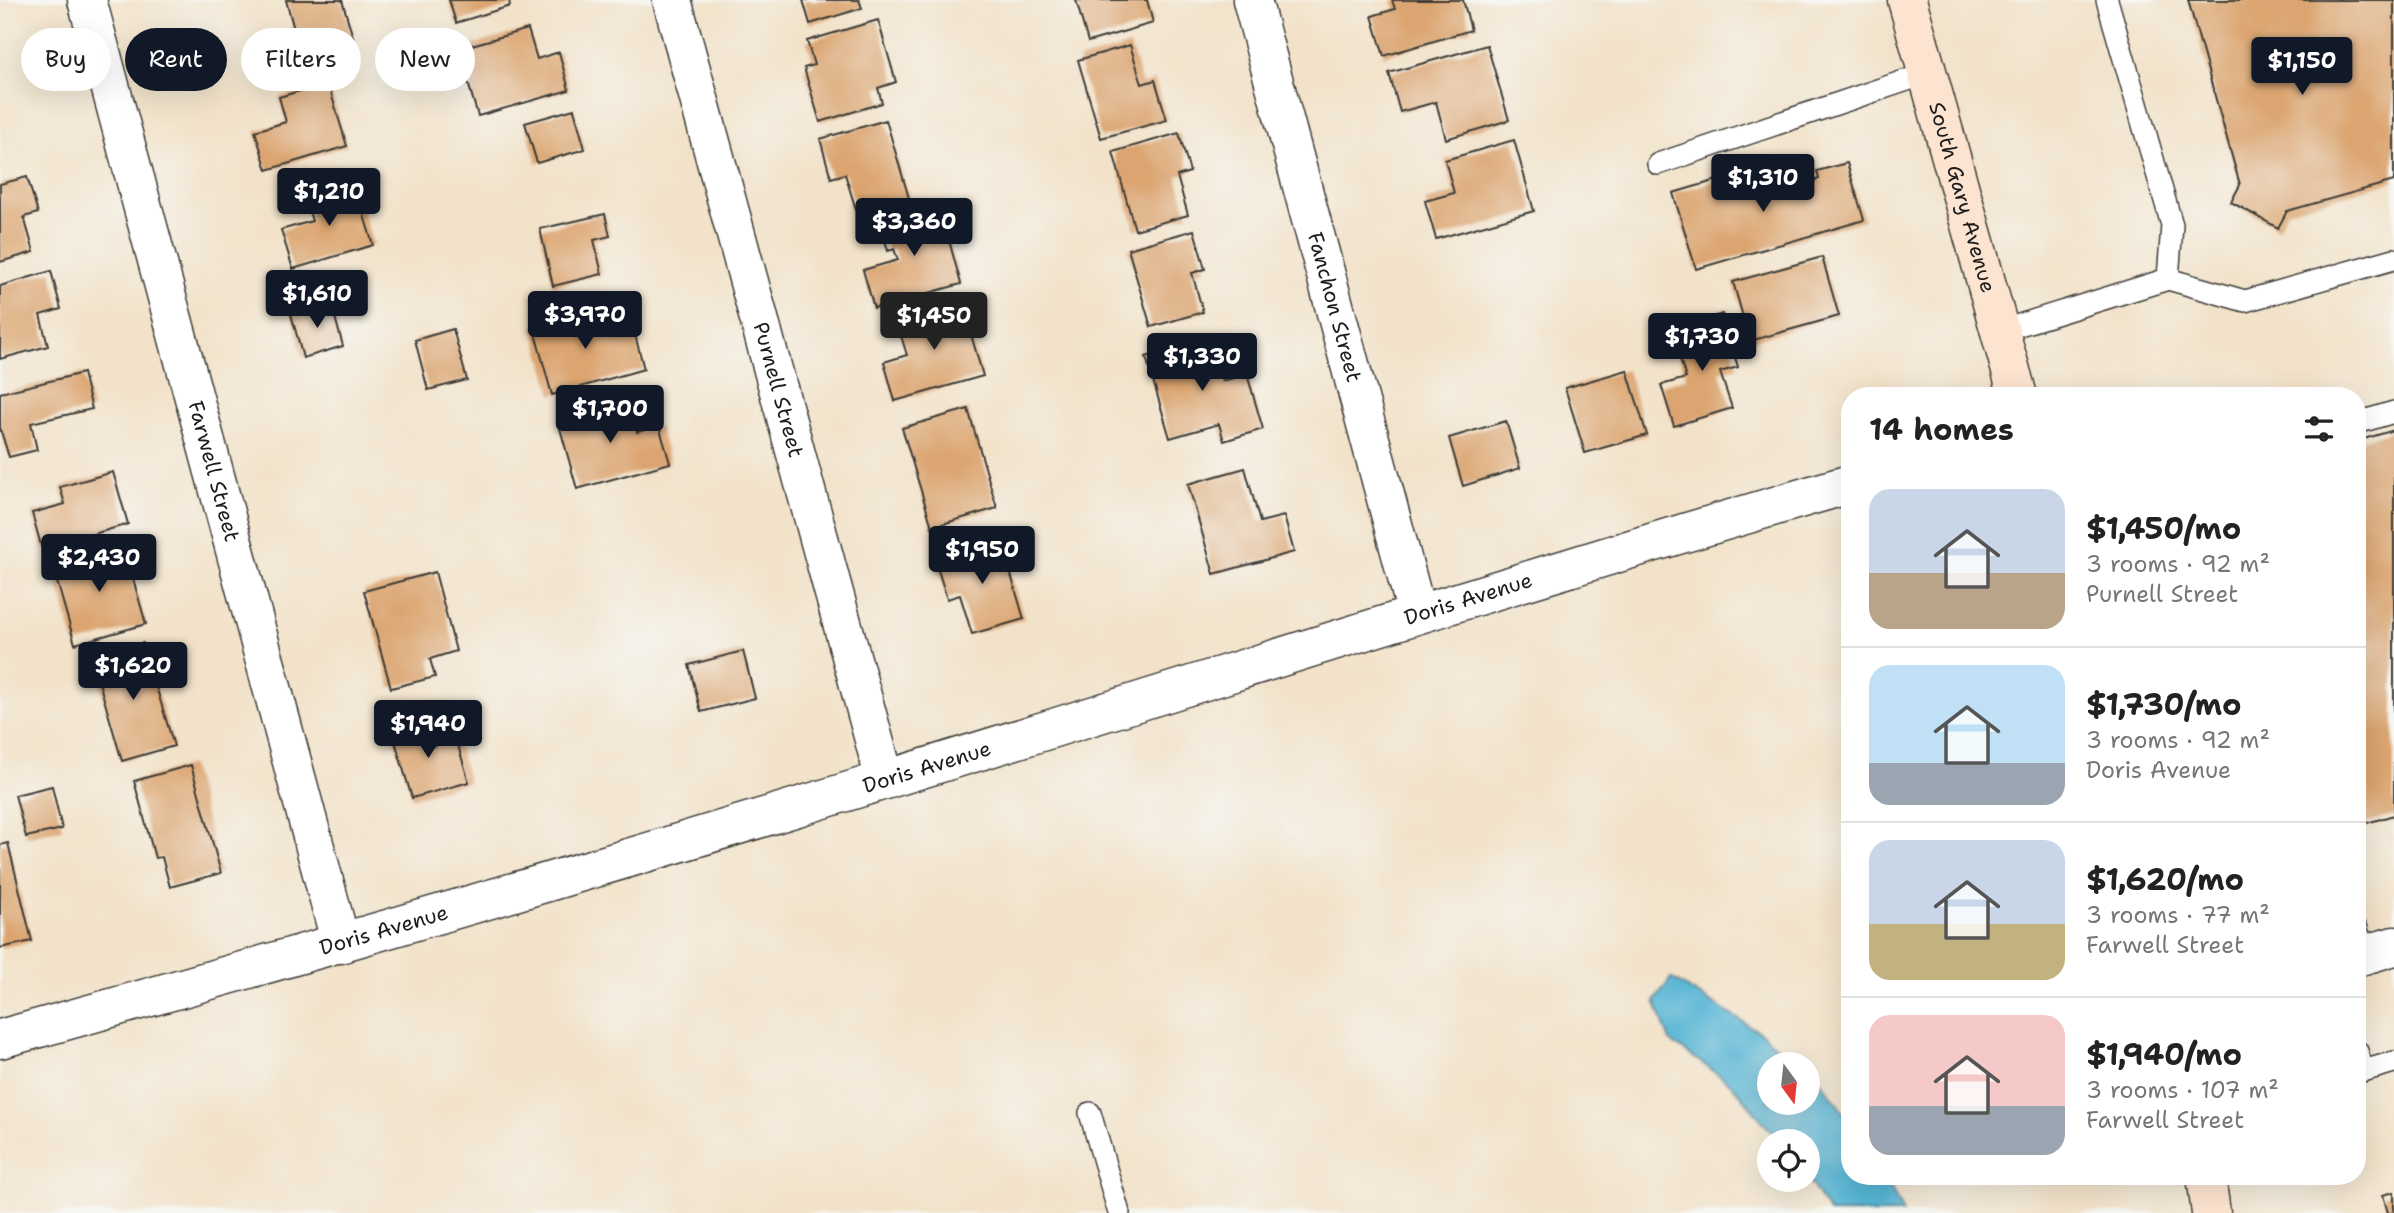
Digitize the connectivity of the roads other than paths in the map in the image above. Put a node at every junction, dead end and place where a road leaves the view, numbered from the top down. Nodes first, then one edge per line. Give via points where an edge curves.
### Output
1 (87, 0) edge
2 (672, 0) edge
3 (1252, 0) edge
4 (1907, 0) edge
5 (2107, 0) edge
6 (1928, 73) junction
7 (1658, 164) dead end
8 (2394, 259) edge
9 (2168, 279) junction
10 (2000, 331) junction
11 (2016, 387) edge
12 (2394, 412) edge
13 (2366, 420) edge
14 (1841, 487) edge
15 (1416, 614) junction
16 (885, 780) junction
17 (341, 944) junction
18 (0, 1040) edge
19 (2394, 1062) edge
20 (2366, 1070) edge
21 (1090, 1113) dead end
22 (2207, 1185) edge
23 (1119, 1213) edge
24 (2211, 1213) edge

1 - 17 street, Farwell Street
2 - 16 street, Purnell Street
3 - 15 street, Fanchon Street
4 - 6 main road, South Gary Avenue
5 - 9 lane via 2172,225
6 - 7 lane
6 - 10 main road, South Gary Avenue
8 - 9 lane via 2245,301
9 - 10 lane
10 - 11 main road, South Gary Avenue
12 - 13 lane
14 - 15 street, Doris Avenue
15 - 16 street, Doris Avenue
16 - 17 street, Doris Avenue
17 - 18 street, Doris Avenue
19 - 20 lane
21 - 23 lane
22 - 24 main road

